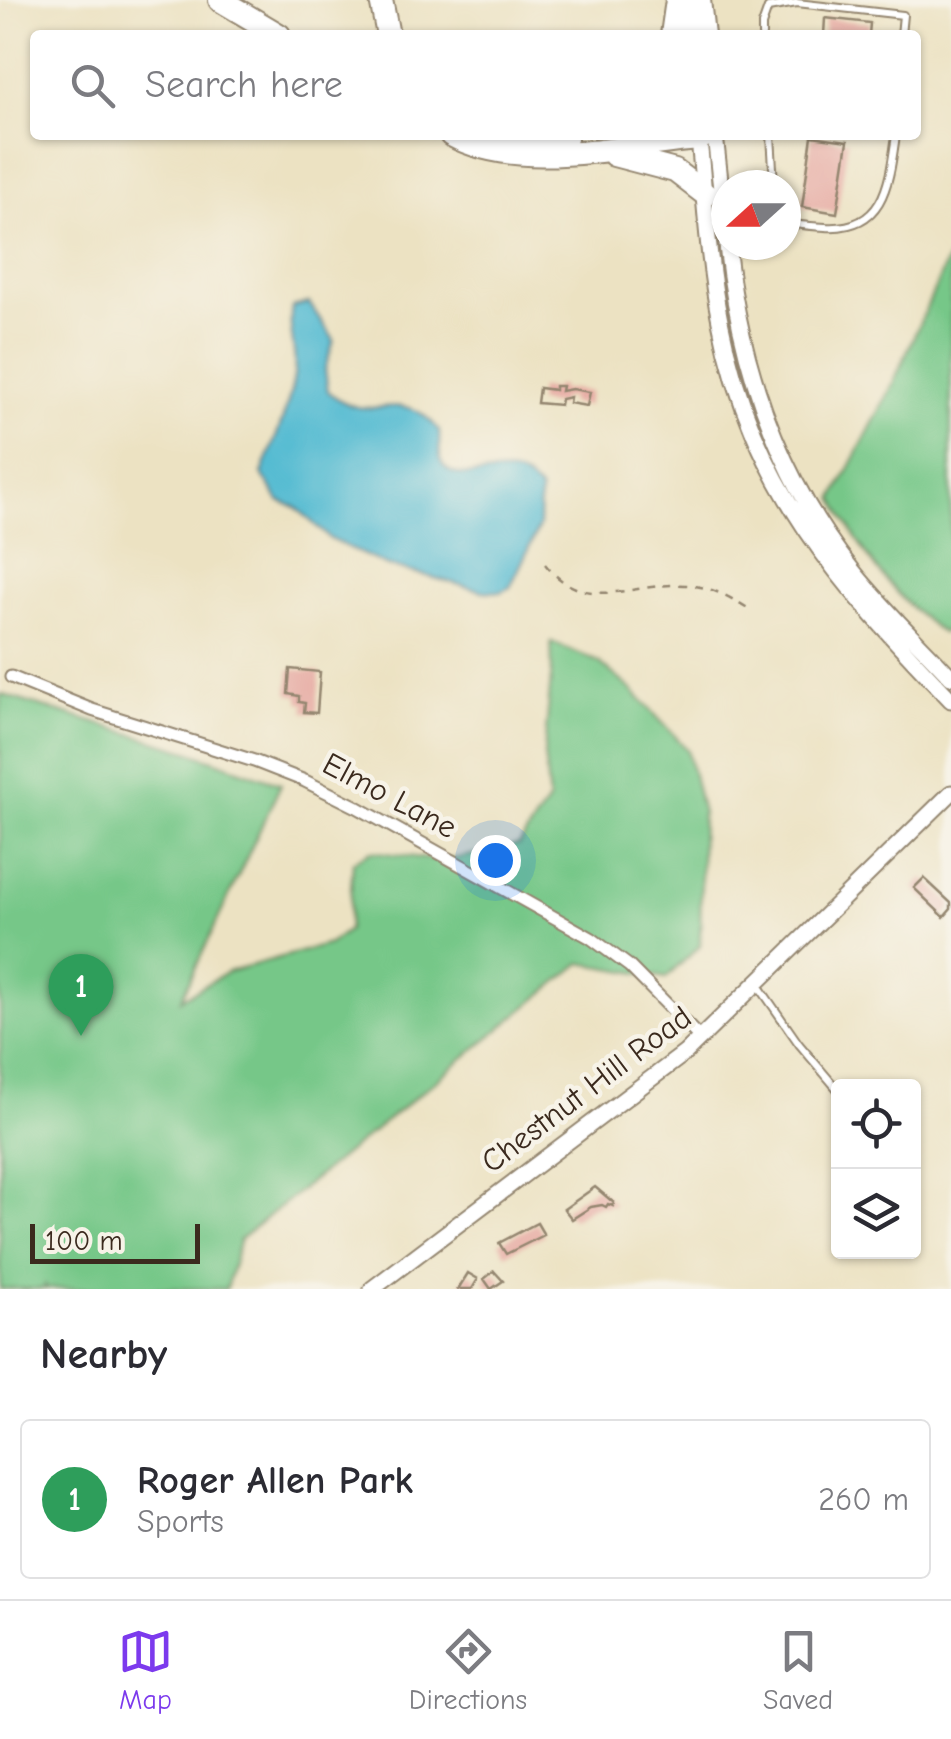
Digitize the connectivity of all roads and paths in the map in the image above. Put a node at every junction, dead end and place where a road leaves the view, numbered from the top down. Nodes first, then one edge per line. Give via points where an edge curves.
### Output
1 (220, 0) edge
2 (380, 0) edge
3 (680, 0) edge
4 (700, 0) edge
5 (271, 30) edge
6 (387, 30) edge
7 (673, 30) edge
8 (686, 30) edge
9 (703, 30) edge
10 (762, 30) edge
11 (902, 30) edge
12 (464, 140) edge
13 (670, 140) edge
14 (705, 140) edge
15 (706, 140) edge
16 (771, 140) edge
17 (895, 140) edge
18 (566, 152) junction
19 (712, 170) edge
20 (773, 170) edge
21 (705, 194) junction
22 (801, 224) edge
23 (730, 260) edge
24 (544, 564) dead end
25 (751, 610) dead end
26 (11, 677) dead end
27 (951, 677) edge
28 (951, 700) edge
29 (951, 793) edge
30 (758, 984) junction
31 (701, 1038) junction
32 (831, 1082) edge
33 (372, 1289) edge

1 - 5 highway
2 - 6 highway
3 - 7 highway
3 - 8 highway
4 - 9 highway
10 - 11 lane via 768,8 797,3 903,15
12 - 18 highway via 515,155
13 - 18 highway
14 - 21 street
15 - 19 street
16 - 20 lane
17 - 22 lane via 877,207 862,223
18 - 21 highway via 660,165
21 - 28 street via 724,341 764,455 836,574
23 - 27 street via 746,359 786,465 851,569
24 - 25 path via 568,587 588,592 681,584 716,590
26 - 31 street, Elmo Lane via 254,761 357,807 591,938
29 - 30 street, Chestnut Hill Road
30 - 31 street, Chestnut Hill Road
30 - 32 lane
31 - 33 street, Chestnut Hill Road

